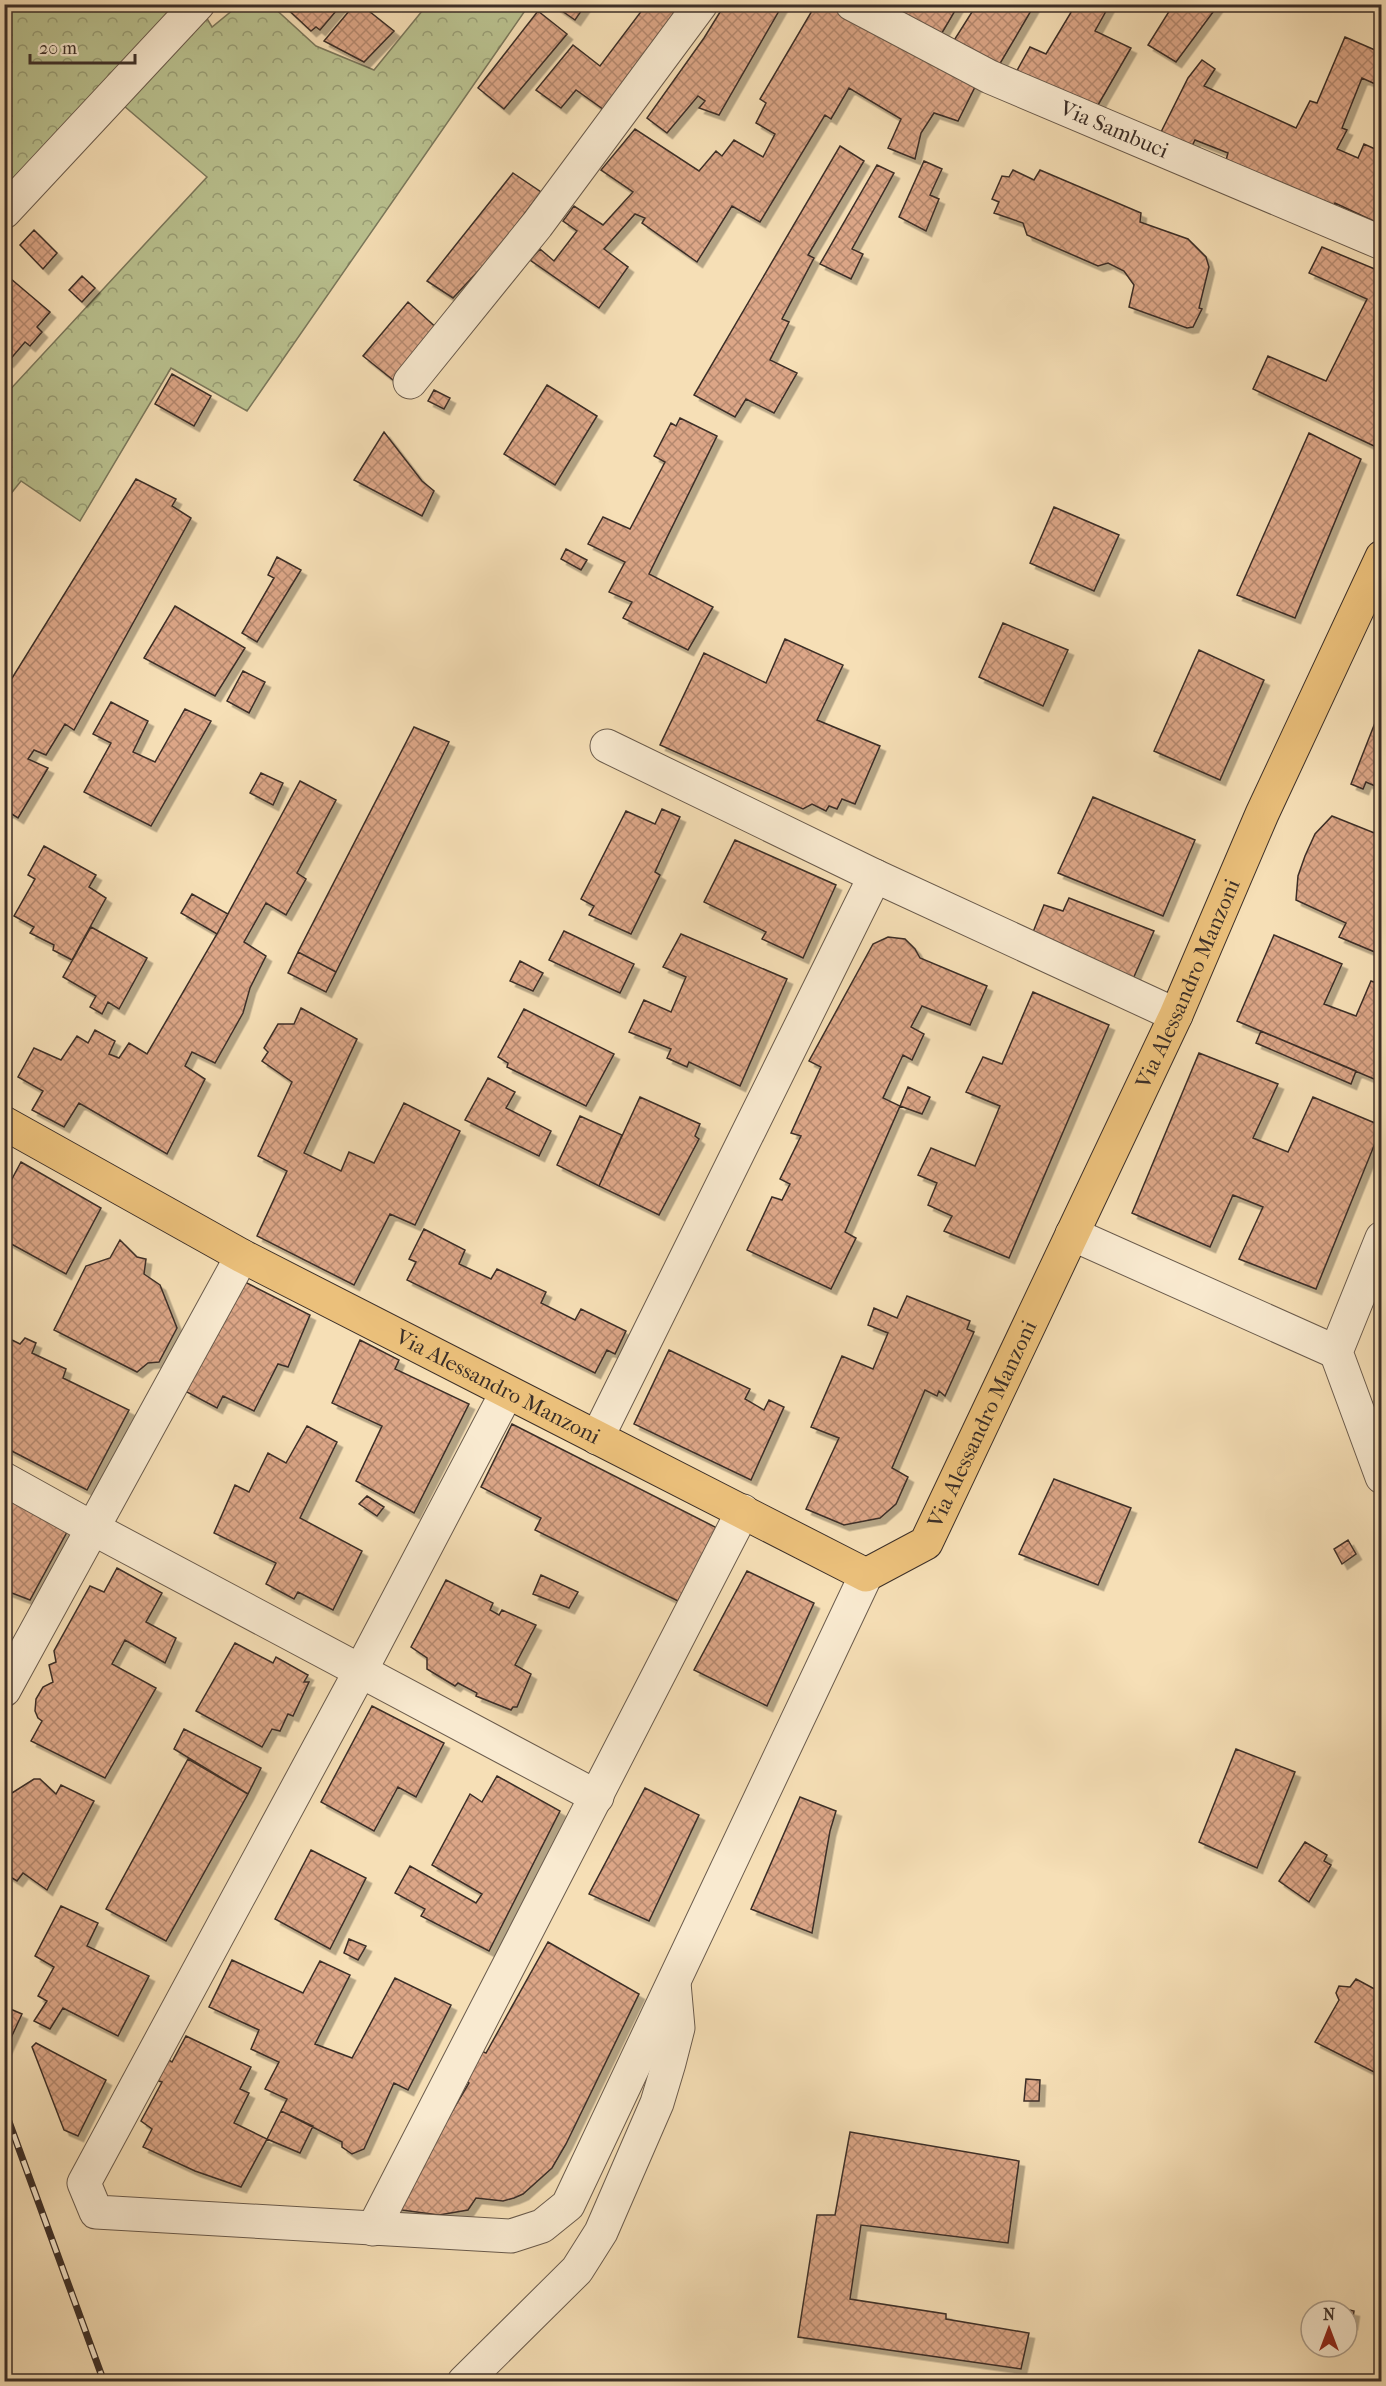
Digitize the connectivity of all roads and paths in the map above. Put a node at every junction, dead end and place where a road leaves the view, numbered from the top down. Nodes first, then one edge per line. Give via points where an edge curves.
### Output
1 (198, 4) edge
2 (701, 4) edge
3 (852, 4) edge
4 (4, 212) edge
5 (1382, 243) edge
6 (410, 382) dead end
7 (1382, 557) edge
8 (607, 746) dead end
9 (875, 876) junction
10 (1176, 1015) junction
11 (4, 1123) edge
12 (1072, 1233) junction
13 (1382, 1238) edge
14 (242, 1256) junction
15 (1336, 1352) junction
16 (507, 1392) junction
17 (597, 1438) junction
18 (1382, 1477) edge
19 (4, 1479) edge
20 (743, 1511) junction
21 (94, 1529) junction
22 (866, 1575) junction
23 (360, 1670) junction
24 (4, 1690) edge
25 (597, 1797) junction
26 (674, 1981) junction
27 (373, 2229) junction
28 (464, 2382) edge

1 - 4 street
2 - 6 street via 537,225
3 - 5 street, Via Sambuci via 990,77
7 - 10 main road, Via Alessandro Manzoni via 1262,814
8 - 9 street
9 - 10 street
9 - 17 street
10 - 12 main road, Via Alessandro Manzoni
11 - 14 main road, Via Alessandro Manzoni
12 - 15 street
12 - 22 main road, Via Alessandro Manzoni via 926,1543
13 - 15 street
14 - 16 main road, Via Alessandro Manzoni
14 - 21 street
15 - 18 street
16 - 17 main road, Via Alessandro Manzoni
16 - 23 street
17 - 20 main road, Via Alessandro Manzoni
19 - 21 street
20 - 22 main road, Via Alessandro Manzoni
20 - 25 street
21 - 23 street
21 - 24 street
22 - 26 street
23 - 25 street
23 - 27 street via 84,2183 96,2212
25 - 27 street
26 - 27 street via 568,2205 542,2226 511,2236
26 - 28 street via 678,2028 669,2063 657,2103 601,2232 577,2270

